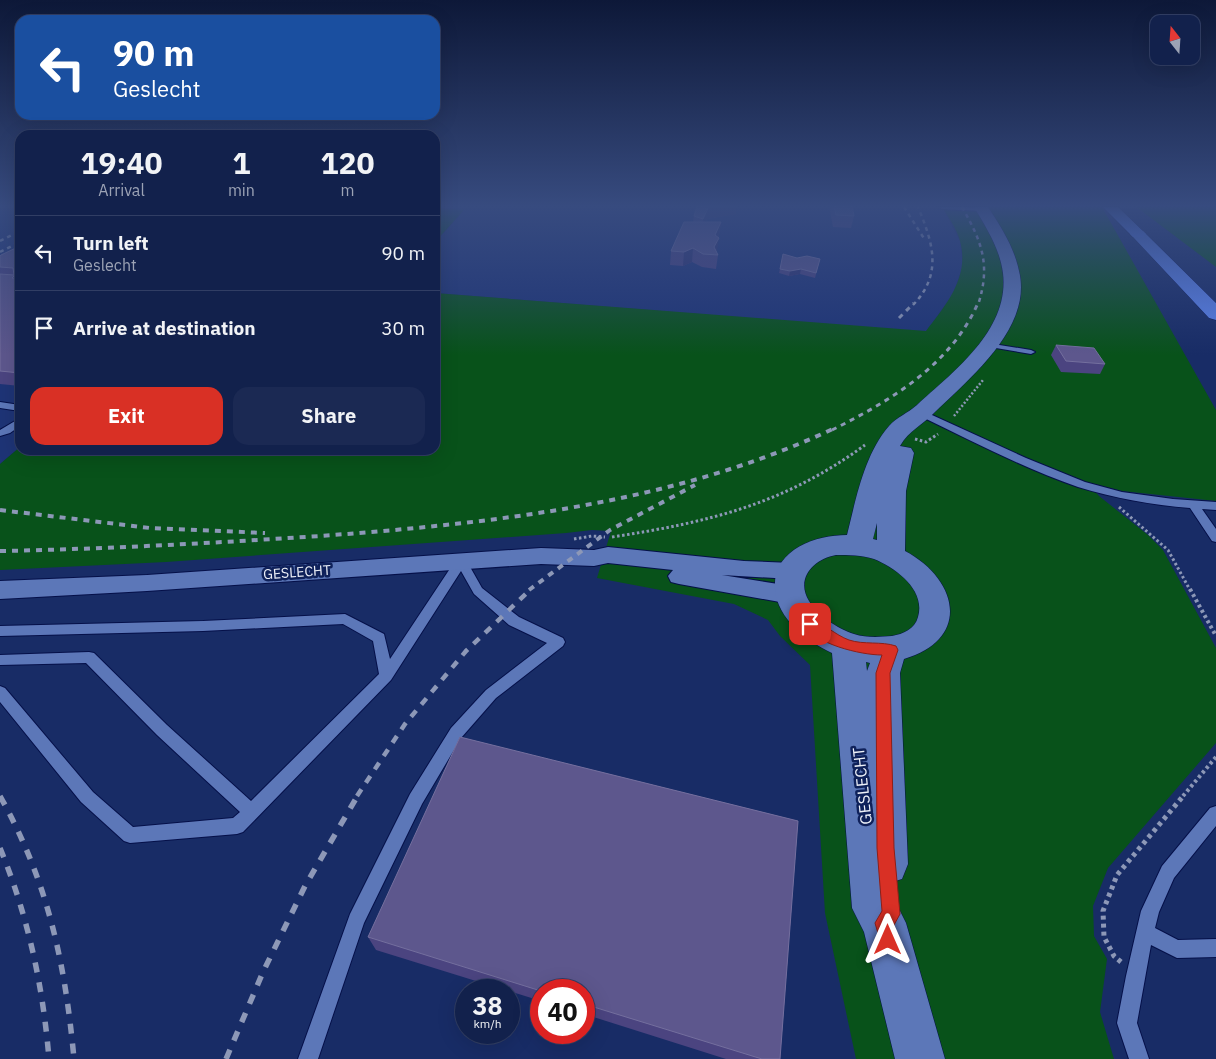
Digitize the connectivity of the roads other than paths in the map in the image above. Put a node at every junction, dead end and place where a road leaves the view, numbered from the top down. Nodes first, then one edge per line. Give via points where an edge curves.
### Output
1 (1006, 256) edge
2 (1164, 256) edge
3 (1172, 256) edge
4 (1216, 295) edge
5 (1216, 314) edge
6 (990, 345) junction
7 (1031, 352) dead end
8 (0, 406) edge
9 (15, 408) edge
10 (919, 415) junction
11 (15, 424) edge
12 (0, 434) edge
13 (1193, 504) junction
14 (1216, 506) edge
15 (1216, 538) edge
16 (858, 545) junction
17 (891, 555) junction
18 (461, 561) junction
19 (791, 583) junction
20 (0, 590) edge
21 (0, 630) edge
22 (848, 645) junction
23 (891, 650) junction
24 (0, 660) edge
25 (386, 676) junction
26 (0, 692) edge
27 (251, 811) junction
28 (1216, 814) edge
29 (884, 923) junction
30 (1145, 932) junction
31 (1216, 948) edge
32 (308, 1059) edge
33 (920, 1059) edge
34 (1138, 1059) edge

1 - 6 street via 1011,276 1010,292 1004,321
2 - 5 highway
3 - 4 highway
6 - 7 lane
6 - 10 street via 972,367
8 - 9 lane
10 - 13 lane via 1081,484 1122,495
10 - 16 street via 910,418 896,433 885,453
10 - 17 street via 897,468 890,518
11 - 12 lane
13 - 14 lane
13 - 15 lane
16 - 17 street
16 - 19 street via 816,549 801,558
17 - 23 street via 925,582 934,599 935,617 928,632 912,644
18 - 19 street, GESLECHT via 541,556 594,558 607,565
18 - 20 street, GESLECHT
18 - 25 lane
18 - 32 lane via 478,592 514,620 558,642 491,694 456,733 416,799 356,920
19 - 22 street via 798,610 810,624
21 - 25 lane via 345,619 379,638
22 - 23 street via 869,650
22 - 29 street, GESLECHT via 874,908
23 - 29 street, GESLECHT via 883,673 886,848 891,914
24 - 27 lane via 89,658
25 - 27 lane
26 - 27 lane via 87,797 130,835 237,826
28 - 30 lane via 1168,872 1150,911
29 - 33 street, GESLECHT
30 - 31 lane via 1177,949
30 - 34 lane via 1127,1023

